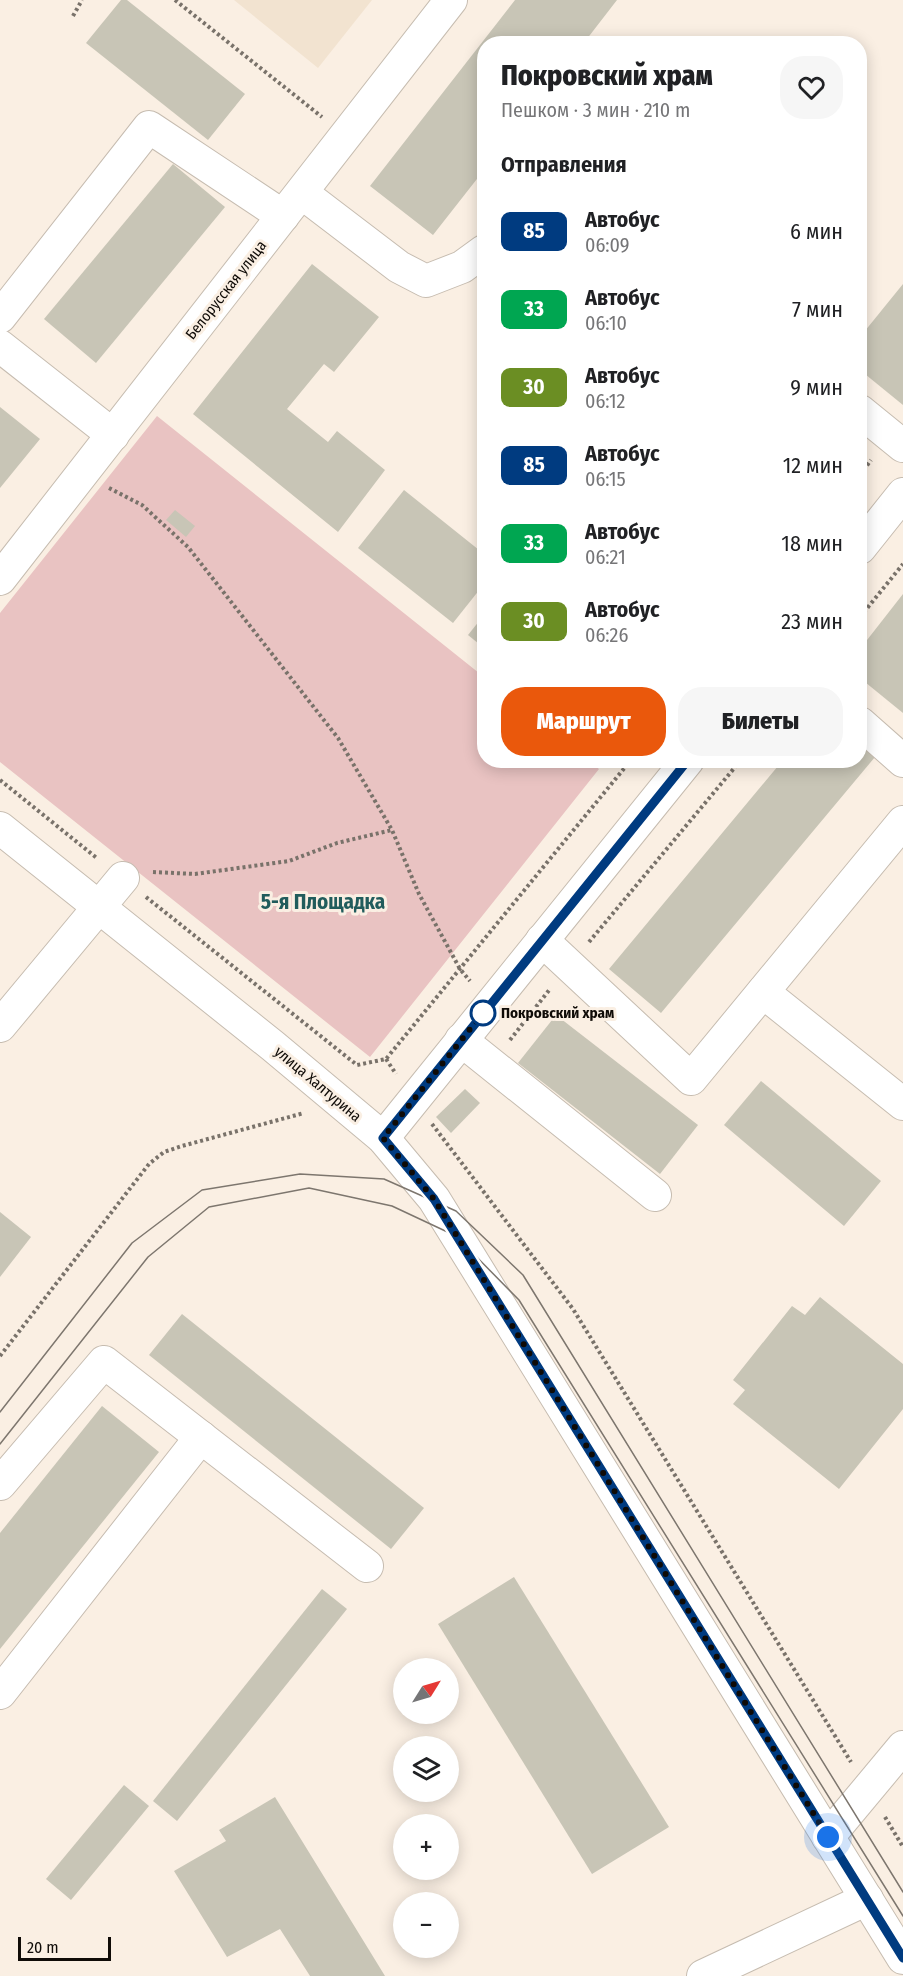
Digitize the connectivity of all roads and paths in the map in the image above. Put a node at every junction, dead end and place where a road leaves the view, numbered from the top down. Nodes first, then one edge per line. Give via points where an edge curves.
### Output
1 (82, 0) edge
2 (175, 0) edge
3 (451, 0) edge
4 (73, 16) dead end
5 (346, 135) junction
6 (302, 193) junction
7 (283, 216) junction
8 (477, 256) edge
9 (0, 317) edge
10 (0, 346) edge
11 (867, 417) edge
12 (113, 435) junction
13 (903, 446) edge
14 (82, 474) junction
15 (903, 495) edge
16 (867, 539) edge
17 (903, 564) edge
18 (0, 579) edge
19 (867, 608) edge
20 (867, 729) edge
21 (903, 761) edge
22 (624, 768) edge
23 (682, 768) edge
24 (734, 768) edge
25 (0, 780) edge
26 (903, 822) edge
27 (0, 828) edge
28 (393, 830) junction
29 (123, 878) junction
30 (100, 907) junction
31 (542, 940) junction
32 (570, 965) junction
33 (460, 969) junction
34 (763, 992) junction
35 (489, 1005) junction
36 (0, 1026) edge
37 (461, 1040) junction
38 (386, 1059) junction
39 (490, 1064) junction
40 (357, 1065) junction
41 (330, 1094) junction
42 (414, 1099) junction
43 (903, 1104) edge
44 (383, 1138) junction
45 (655, 1195) dead end
46 (0, 1356) edge
47 (201, 1437) junction
48 (4, 1471) edge
49 (367, 1566) dead end
50 (0, 1693) edge
51 (903, 1747) edge
52 (868, 1789) junction
53 (828, 1837) junction
54 (903, 1847) edge
55 (867, 1899) junction
56 (903, 1958) edge
57 (703, 1976) edge

1 - 4 path
2 - 5 path
3 - 5 street, Белорусская улица
5 - 6 street, Белорусская улица
6 - 7 street, Белорусская улица
6 - 8 street via 399,267 426,281 462,267
7 - 9 street via 149,127
7 - 12 street, Белорусская улица
10 - 12 street
11 - 13 street
12 - 14 street, Белорусская улица
14 - 18 street, Белорусская улица
14 - 28 path via 142,505 189,548 338,738
15 - 16 street
17 - 19 path
20 - 21 street
22 - 33 path
23 - 31 street
24 - 32 path
25 - 29 path
26 - 34 street
27 - 30 street, улица Халтурина
28 - 29 path via 337,843 289,861 195,874 151,872
28 - 33 path via 419,894
29 - 30 street
29 - 40 path
30 - 36 street
30 - 41 street, улица Халтурина
31 - 32 street
31 - 35 street
32 - 34 street via 691,1079
32 - 39 path
33 - 35 path
33 - 38 path
34 - 43 street
35 - 37 street
37 - 39 street
37 - 42 street
38 - 40 path
38 - 42 path
39 - 45 street
40 - 41 path
41 - 44 street, улица Халтурина
41 - 46 path via 307,1113 164,1152 149,1164
42 - 44 street
42 - 52 path via 573,1309
44 - 53 street, улица Халтурина via 434,1199
47 - 48 street via 104,1362
47 - 49 street
47 - 50 street
51 - 52 street
52 - 53 street
52 - 54 path
53 - 55 street, улица Халтурина
55 - 56 street, улица Халтурина
55 - 57 street

